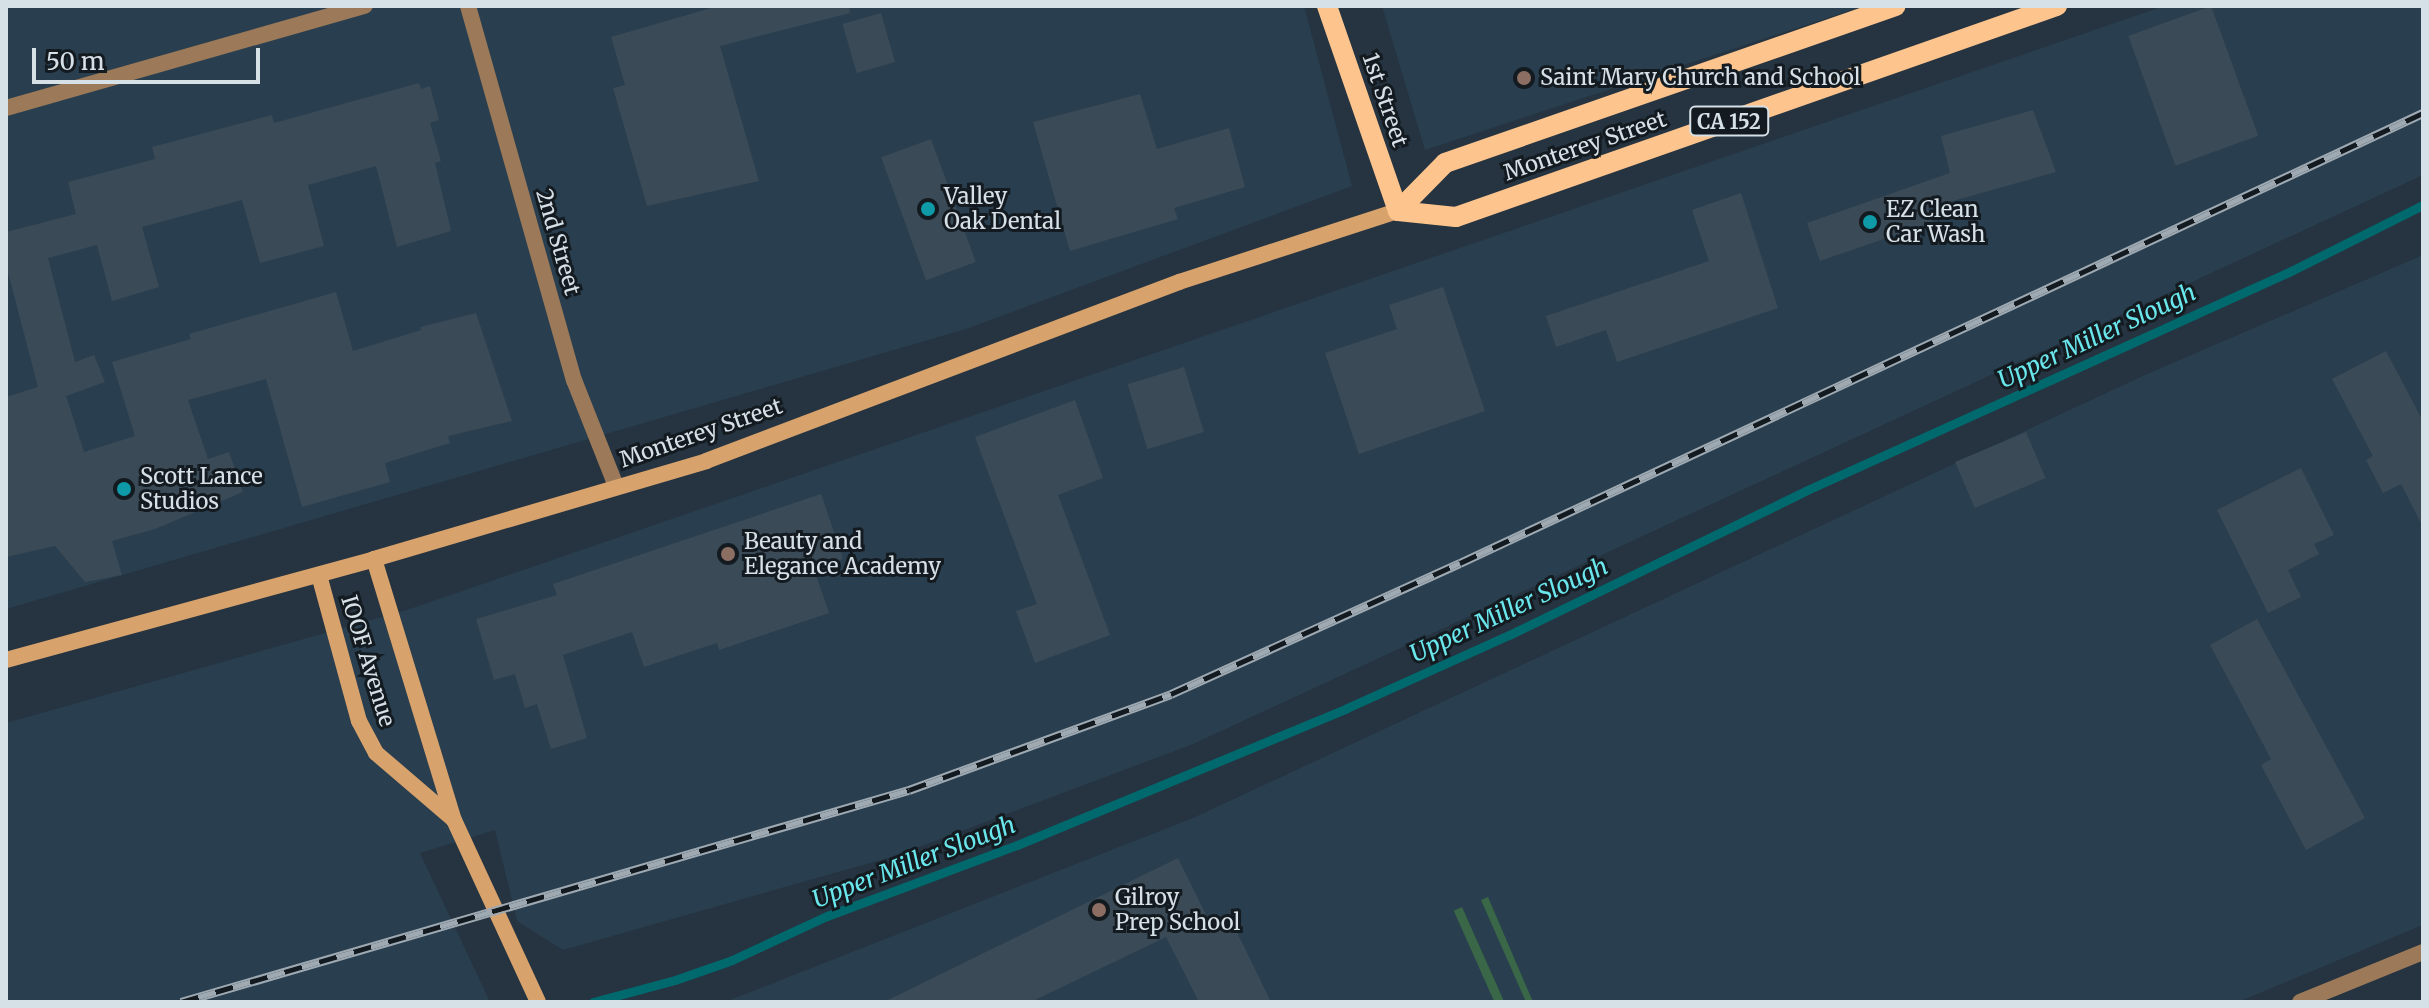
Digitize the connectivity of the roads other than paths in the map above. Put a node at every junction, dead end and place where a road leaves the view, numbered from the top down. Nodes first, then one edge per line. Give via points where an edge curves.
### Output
1 (365, 6) edge
2 (468, 6) edge
3 (1327, 6) edge
4 (1895, 6) edge
5 (2057, 6) edge
6 (6, 108) edge
7 (1398, 211) junction
8 (616, 486) junction
9 (374, 559) junction
10 (319, 575) junction
11 (6, 660) edge
12 (454, 820) junction
13 (2423, 952) edge
14 (538, 1002) edge
15 (2300, 1002) edge

1 - 6 street
2 - 8 street, 2nd Street via 574,380
3 - 7 main road, 1st Street
4 - 7 main road, Monterey Street / CA 152 via 1445,163
5 - 7 main road, Monterey Street / CA 152 via 1456,217
7 - 8 main road, Monterey Street via 1179,282 706,461
8 - 9 main road, Monterey Street
9 - 10 main road, Monterey Street
9 - 12 main road, IOOF Avenue
10 - 11 main road, Monterey Street
10 - 12 main road, IOOF Avenue via 359,721 376,753
12 - 14 main road, IOOF Avenue
13 - 15 street

